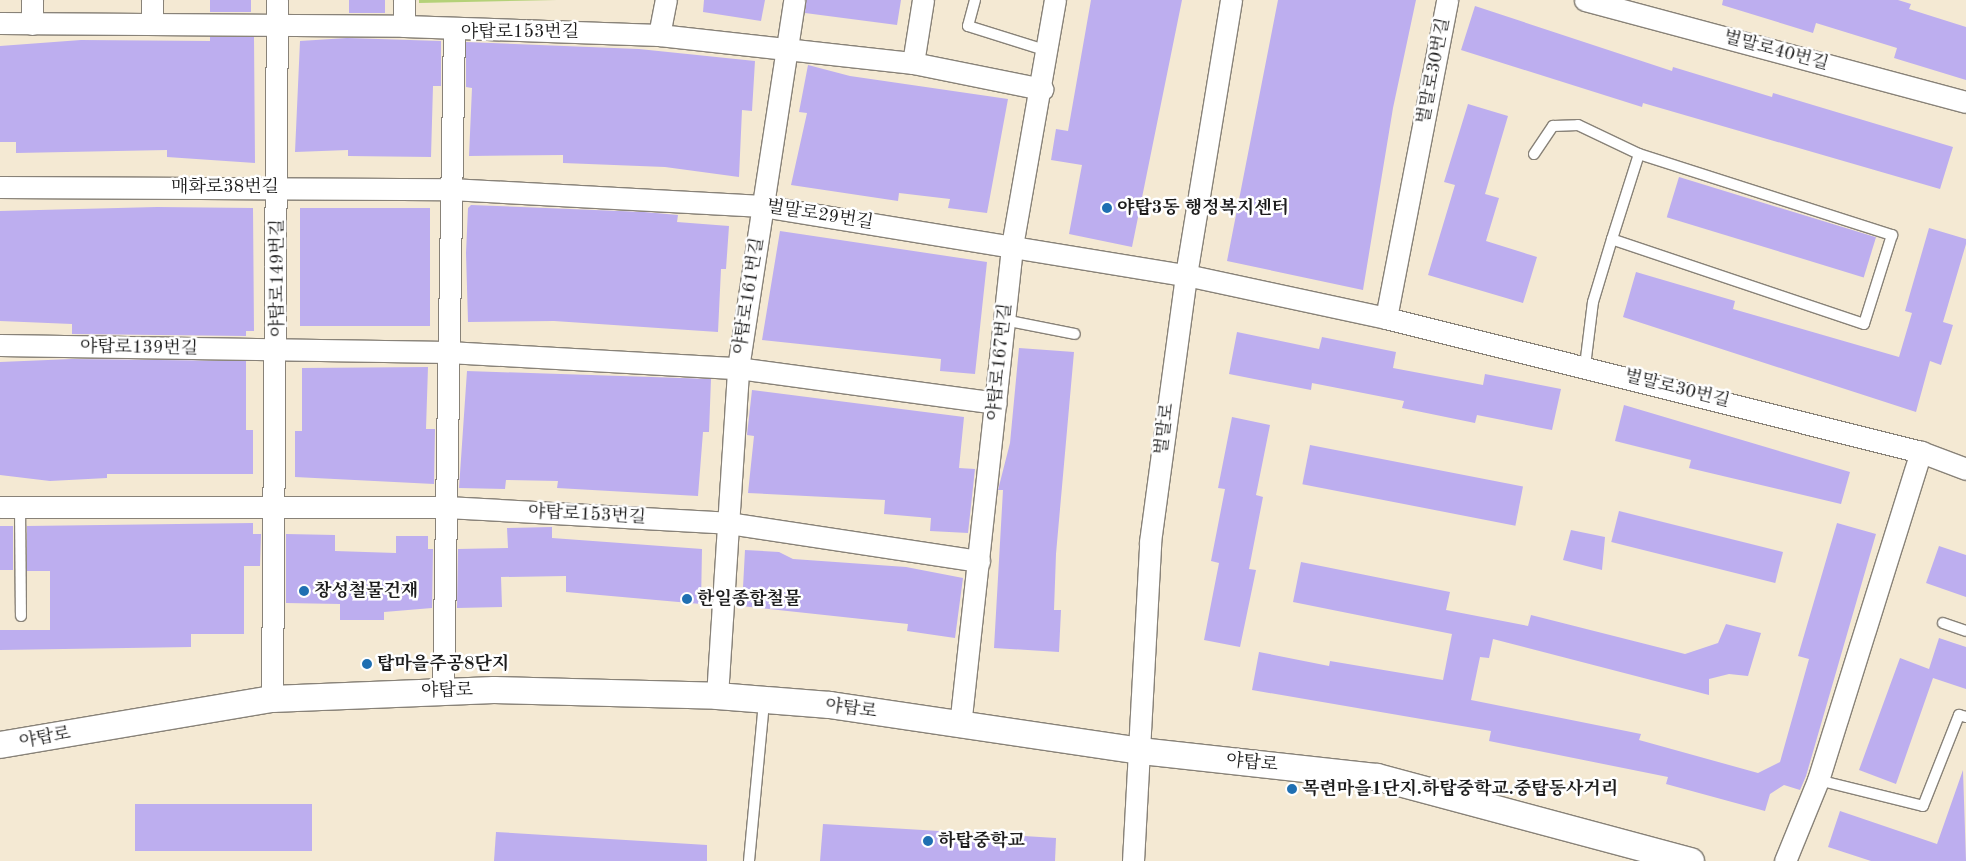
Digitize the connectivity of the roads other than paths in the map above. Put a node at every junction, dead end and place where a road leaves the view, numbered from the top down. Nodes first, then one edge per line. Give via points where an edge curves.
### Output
1 (32, 0) edge
2 (152, 0) edge
3 (277, 0) edge
4 (404, 0) edge
5 (666, 0) edge
6 (794, 0) edge
7 (923, 0) edge
8 (975, 0) edge
9 (1055, 0) edge
10 (1231, 0) edge
11 (1447, 0) edge
12 (1586, 0) edge
13 (0, 23) edge
14 (32, 24) junction
15 (152, 24) junction
16 (277, 24) junction
17 (404, 26) junction
18 (454, 28) junction
19 (660, 35) junction
20 (787, 46) junction
21 (1048, 51) junction
22 (913, 63) junction
23 (1042, 89) junction
24 (1966, 102) edge
25 (1534, 154) dead end
26 (1639, 154) junction
27 (278, 186) junction
28 (0, 187) edge
29 (450, 189) junction
30 (763, 206) junction
31 (1612, 239) junction
32 (1012, 246) junction
33 (1186, 275) junction
34 (1386, 318) junction
35 (1004, 320) junction
36 (1075, 334) dead end
37 (0, 345) edge
38 (278, 351) junction
39 (448, 352) junction
40 (1585, 366) junction
41 (738, 368) junction
42 (996, 403) junction
43 (1921, 452) junction
44 (1966, 469) edge
45 (10, 507) edge
46 (274, 507) junction
47 (446, 507) junction
48 (728, 523) junction
49 (979, 561) junction
50 (21, 616) dead end
51 (1943, 623) dead end
52 (1966, 631) edge
53 (443, 691) junction
54 (717, 696) junction
55 (272, 699) junction
56 (764, 700) junction
57 (1966, 717) edge
58 (960, 726) junction
59 (0, 745) edge
60 (1141, 750) junction
61 (1818, 780) junction
62 (749, 861) edge
63 (1133, 861) edge
64 (1691, 861) edge
65 (1785, 861) edge

1 - 14 street
2 - 15 street
3 - 16 street, 야탑로149번길
4 - 17 street
5 - 19 street
6 - 20 street, 야탑로161번길
7 - 22 street
8 - 21 lane via 968,26
9 - 21 street, 야탑로167번길
10 - 33 street, 벌말로
11 - 34 street, 벌말로30번길
12 - 24 street, 벌말로40번길
13 - 14 street
14 - 15 street
15 - 16 street
16 - 17 street
16 - 27 street, 야탑로149번길
17 - 18 street
18 - 19 street, 야탑로153번길
18 - 29 street, 야탑로153번길
19 - 20 street, 야탑로153번길
20 - 22 street
20 - 30 street, 야탑로161번길
21 - 23 street, 야탑로167번길
22 - 23 street
23 - 32 street, 야탑로167번길
25 - 26 lane via 1553,126 1578,125
26 - 31 lane
26 - 31 lane via 1892,235 1864,324
27 - 28 street, 매화로38번길
27 - 29 street, 매화로38번길
27 - 38 street, 야탑로149번길
29 - 30 street, 벌말로29번길
29 - 39 street, 야탑로153번길
30 - 32 street, 벌말로29번길
30 - 41 street, 야탑로161번길
31 - 40 lane via 1593,302
32 - 33 street, 벌말로29번길
32 - 35 street, 야탑로167번길
33 - 34 street, 벌말로30번길
33 - 60 street, 벌말로 via 1150,542
34 - 40 street, 벌말로30번길
35 - 36 lane
35 - 42 street, 야탑로167번길
37 - 38 street, 야탑로139번길
38 - 39 street, 야탑로149번길
38 - 46 street, 야탑로149번길
39 - 41 street
39 - 47 street, 야탑로153번길
40 - 43 street, 벌말로30번길
41 - 42 street, 야탑로161번길
41 - 48 street, 야탑로161번길
42 - 49 street, 야탑로167번길
43 - 44 street, 벌말로30번길
43 - 61 street
45 - 46 street
45 - 50 lane
46 - 47 street
46 - 55 street, 야탑로149번길
47 - 48 street, 야탑로153번길
47 - 53 street, 야탑로153번길
48 - 49 street
48 - 54 street, 야탑로161번길
49 - 58 street, 야탑로167번길
51 - 52 lane
53 - 54 street, 야탑로
53 - 55 street, 야탑로
54 - 56 street, 야탑로
55 - 59 street, 야탑로
56 - 58 street, 야탑로 via 830,704
56 - 62 lane
57 - 61 lane via 1959,715 1923,806
58 - 60 street, 야탑로
60 - 63 street, 벌말로
60 - 64 street, 야탑로 via 1377,777
61 - 65 street

